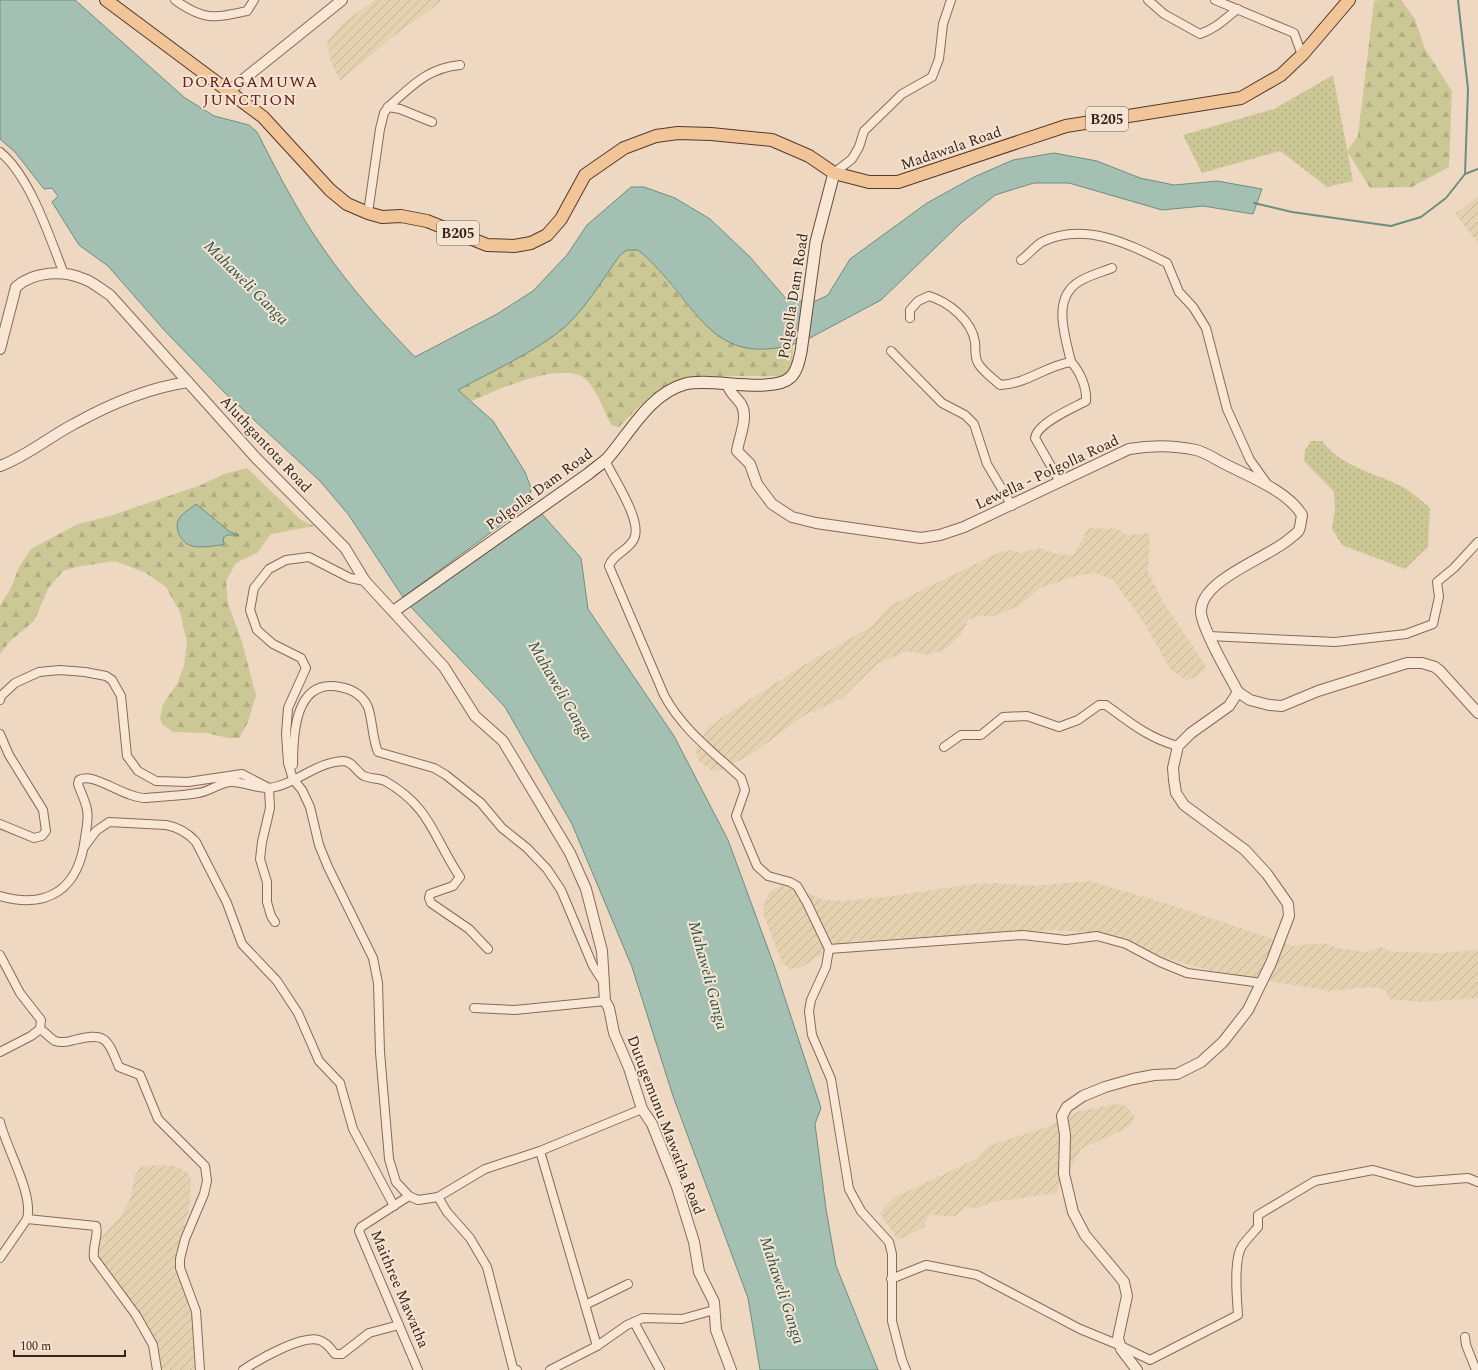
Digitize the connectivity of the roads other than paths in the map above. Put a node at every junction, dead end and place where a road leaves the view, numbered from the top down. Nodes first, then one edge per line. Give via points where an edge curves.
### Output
1 (106, 0) edge
2 (176, 0) edge
3 (254, 0) edge
4 (342, 0) edge
5 (951, 0) edge
6 (1148, 0) edge
7 (1215, 0) edge
8 (1349, 0) edge
9 (1238, 9) junction
10 (1302, 56) junction
11 (460, 65) dead end
12 (229, 91) junction
13 (388, 107) junction
14 (432, 122) dead end
15 (0, 152) edge
16 (834, 172) junction
17 (368, 213) junction
18 (1021, 260) dead end
19 (1112, 268) dead end
20 (64, 274) junction
21 (910, 318) dead end
22 (0, 349) edge
23 (891, 351) dead end
24 (1071, 362) junction
25 (188, 382) junction
26 (727, 384) junction
27 (605, 460) junction
28 (0, 466) edge
29 (1060, 482) junction
30 (1269, 486) junction
31 (1012, 506) junction
32 (1478, 542) edge
33 (365, 581) junction
34 (394, 611) junction
35 (1209, 636) junction
36 (1238, 692) junction
37 (0, 700) edge
38 (1478, 713) edge
39 (0, 734) edge
40 (503, 741) joint
41 (1178, 746) junction
42 (944, 747) dead end
43 (293, 779) junction
44 (269, 788) junction
45 (0, 824) edge
46 (84, 848) junction
47 (0, 896) edge
48 (276, 922) dead end
49 (829, 948) junction
50 (488, 949) dead end
51 (0, 955) edge
52 (1262, 983) junction
53 (605, 984) junction
54 (605, 1001) junction
55 (474, 1008) dead end
56 (40, 1029) junction
57 (0, 1052) edge
58 (642, 1109) junction
59 (0, 1122) edge
60 (540, 1151) junction
61 (1478, 1182) edge
62 (409, 1196) junction
63 (438, 1197) junction
64 (394, 1206) junction
65 (27, 1218) junction
66 (0, 1258) edge
67 (891, 1278) junction
68 (628, 1284) dead end
69 (585, 1305) junction
70 (714, 1310) junction
71 (634, 1322) junction
72 (400, 1325) junction
73 (1465, 1336) dead end
74 (1120, 1345) junction
75 (597, 1346) junction
76 (514, 1369) edge
77 (157, 1370) edge
78 (200, 1370) edge
79 (243, 1370) edge
80 (418, 1370) edge
81 (550, 1370) edge
82 (660, 1370) edge
83 (731, 1370) edge
84 (906, 1370) edge
85 (1137, 1370) edge
86 (1476, 1370) edge

1 - 12 main road, Madawala Road / B205
2 - 3 street via 186,8 206,17 222,17 247,11
4 - 12 street
5 - 16 street via 943,24 939,59 932,77 902,94 864,131 852,159
6 - 9 street via 1164,14 1200,34 1214,29
7 - 9 street
8 - 10 main road, Madawala Road / B205
9 - 10 street via 1294,34
10 - 16 main road, Madawala Road / B205 via 1280,74 1241,98 1066,126 898,182 869,182
11 - 13 street via 434,70 422,76
12 - 17 main road, Madawala Road / B205 via 263,117 330,190 347,204
13 - 14 street
13 - 17 street via 380,129
15 - 20 street via 11,161 39,211
16 - 17 main road, Madawala Road / B205 via 809,156 772,140 678,133 656,136 624,148 585,175 561,219 547,235 531,243 514,246 487,245 428,221 401,216 382,217
16 - 26 main road, Polgolla Dam Road via 817,235 800,359 792,377 769,384
18 - 30 street via 1041,243 1060,236 1080,234 1101,235 1167,263 1179,292 1193,307 1206,328 1228,410 1250,460
19 - 24 street via 1080,280 1067,291 1063,299 1062,321
20 - 22 street, Aluthgantota Road via 48,273 35,276 16,287
20 - 25 street, Aluthgantota Road via 84,278 110,295
21 - 24 street via 910,310 918,301 929,296 948,305 968,322 976,343 974,351 978,364 1000,385 1013,384 1059,364
23 - 31 street via 942,403 965,414 974,424 987,464
24 - 29 street via 1086,393 1086,401 1042,425 1035,438
25 - 28 street via 149,390 118,403 74,423 14,461
25 - 33 street, Aluthgantota Road via 256,458 345,548
26 - 27 main road, Polgolla Dam Road via 694,382 677,386 640,417
26 - 31 street, Lewella - Polgolla Road via 744,409 737,451 750,464 757,484 772,504 792,517 816,523 921,538 964,527
27 - 34 main road, Polgolla Dam Road
27 - 49 street via 635,520 634,538 609,566 664,695 683,724 740,778 745,790 736,816 756,866 768,876 797,886
29 - 30 street, Lewella - Polgolla Road via 1129,449 1174,446 1198,450
29 - 31 street, Lewella - Polgolla Road
30 - 35 street, Lewella - Polgolla Road via 1298,507 1302,515 1299,531 1279,548 1212,588 1205,598 1201,612
32 - 35 street via 1437,582 1439,597 1432,624 1406,634 1335,642
33 - 34 street, Aluthgantota Road
33 - 43 street via 350,578 309,558 286,560 269,569 254,588 250,610 256,630 273,644 301,658 306,668 288,708 288,763
34 - 40 street, Aluthgantota Road via 444,667 475,716
35 - 36 street, Lewella - Polgolla Road
36 - 38 street via 1250,700 1282,706 1318,691 1407,663 1422,663 1440,671
36 - 41 street via 1229,706
37 - 44 street via 15,683 39,672 66,670 106,676 112,680 121,696 127,756 138,771 156,781 188,782 242,774
39 - 45 street via 9,755 43,810 46,831 42,836 34,838
40 - 53 street, Dutugemunu Mawatha Road via 570,853 581,878 602,951
41 - 42 street via 1161,742 1139,730 1106,705 1099,705 1078,720 1059,727 1027,716 1003,717 981,735 961,735
41 - 52 street via 1173,768 1174,780 1176,793 1184,805 1246,850 1288,904 1288,916 1281,939
43 - 44 street
43 - 50 street via 321,766 342,761 349,762 364,776 383,780 407,795 421,809 433,827 444,853 460,877 452,886 430,894 431,903 469,929
43 - 53 street via 296,717 310,694 316,689 331,685 353,690 368,706 378,752 434,768 446,775 481,803 502,828 528,848 548,870 561,890 593,966
43 - 62 street via 302,790 310,808 319,845 328,867 372,958 378,984 380,1052 389,1159 396,1182
44 - 46 street via 230,782 200,793 144,798 122,793 95,779 83,777 78,784 88,812
44 - 48 street via 270,808 260,859 267,882 267,902 271,916
46 - 47 street via 75,875 64,888 51,897 34,901 13,900
46 - 64 street via 96,831 109,822 175,826 190,835 227,903 242,944 277,981 298,1013 319,1061 340,1083 352,1129
49 - 52 street via 1023,935 1066,940 1097,936 1126,944 1187,973
49 - 67 street via 826,967 810,1000 812,1035 831,1079 849,1189 861,1211 889,1242 892,1254
51 - 56 street via 20,993 41,1020
52 - 74 street via 1248,1010 1223,1042 1201,1062 1177,1074 1154,1075 1105,1087 1072,1103 1062,1116 1065,1135 1064,1174 1073,1212 1085,1235 1124,1282 1127,1296 1118,1338
53 - 54 street, Dutugemunu Mawatha Road
54 - 55 street via 515,1010
54 - 58 street, Dutugemunu Mawatha Road
56 - 57 street
56 - 78 street via 56,1041 68,1042 92,1036 102,1038 112,1048 119,1067 140,1075 158,1119 205,1166 204,1194 185,1239 180,1259 180,1268 196,1312
58 - 60 street
58 - 70 street, Dutugemunu Mawatha Road via 652,1124 677,1187 694,1242 699,1272 714,1302
59 - 65 street via 28,1197 30,1211
60 - 63 street via 485,1169
60 - 69 street
61 - 74 street via 1468,1178 1416,1182 1373,1170 1315,1181 1258,1215 1258,1227 1241,1247 1236,1288 1238,1315 1150,1360
62 - 63 street via 418,1200
62 - 64 street, Maithree Mawatha
63 - 76 street via 447,1212 470,1238 487,1267
64 - 72 street, Maithree Mawatha via 361,1226 359,1231
65 - 66 street
65 - 77 street via 96,1226 98,1231 93,1247 94,1258 136,1314 153,1345
67 - 74 street via 926,1265 977,1275 1080,1329
67 - 84 street via 892,1321
68 - 69 street
69 - 75 street
70 - 71 street via 682,1319 643,1318
70 - 83 street, Dutugemunu Mawatha Road via 716,1330
71 - 75 street
71 - 82 street
72 - 79 street via 369,1333 342,1354 335,1354 325,1342 306,1339 256,1361
72 - 80 street, Maithree Mawatha
73 - 86 street
74 - 85 street
75 - 81 street

